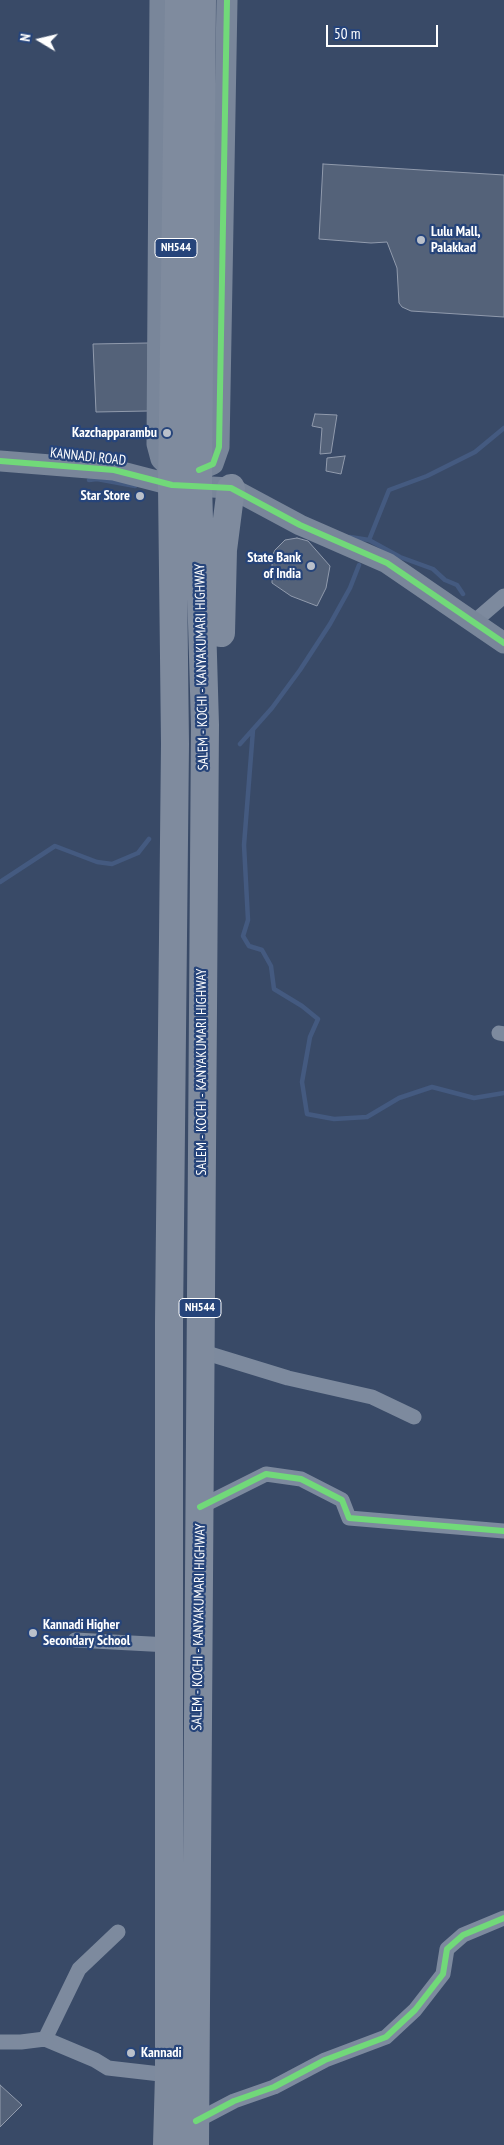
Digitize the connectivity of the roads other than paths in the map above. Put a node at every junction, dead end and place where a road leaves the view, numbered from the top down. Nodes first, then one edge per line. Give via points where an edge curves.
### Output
1 (160, 0) edge
2 (179, 0) edge
3 (202, 0) edge
4 (227, 0) edge
5 (0, 461) edge
6 (185, 478) junction
7 (231, 488) junction
8 (504, 596) edge
9 (475, 622) junction
10 (504, 643) edge
11 (204, 698) junction
12 (200, 1351) junction
13 (414, 1417) dead end
14 (200, 1507) junction
15 (504, 1531) edge
16 (75, 1640) dead end
17 (169, 1645) junction
18 (504, 1918) edge
19 (118, 1932) dead end
20 (45, 2039) junction
21 (0, 2042) edge
22 (169, 2075) junction
23 (196, 2133) edge
24 (166, 2145) edge

1 - 6 street via 157,444 162,459
2 - 6 highway, SALEM - KOCHI - KANYAKUMARI HIGHWAY / NH544
3 - 6 highway, SALEM - KOCHI - KANYAKUMARI HIGHWAY / NH544
4 - 6 street via 219,447 213,464
5 - 6 street, KANNADI ROAD
6 - 7 street, KANNADI ROAD
6 - 11 highway, SALEM - KOCHI - KANYAKUMARI HIGHWAY / NH544
6 - 17 highway, SALEM - KOCHI - KANYAKUMARI HIGHWAY / NH544 via 175,744
7 - 9 street via 300,525 387,563
7 - 11 highway via 223,550 216,676
8 - 9 street
9 - 10 street
11 - 12 highway, SALEM - KOCHI - KANYAKUMARI HIGHWAY / NH544
12 - 13 street via 288,1378 372,1397
12 - 14 highway, SALEM - KOCHI - KANYAKUMARI HIGHWAY / NH544
14 - 15 street via 266,1474 301,1479 342,1500 350,1518
14 - 23 highway, SALEM - KOCHI - KANYAKUMARI HIGHWAY / NH544
16 - 17 street
17 - 22 highway, SALEM - KOCHI - KANYAKUMARI HIGHWAY / NH544
18 - 23 street via 463,1934 447,1949 443,1974 416,2010 386,2037 325,2060 274,2087 234,2101
19 - 20 street via 79,1968
20 - 21 street
20 - 22 street via 108,2068
22 - 24 highway, SALEM - KOCHI - KANYAKUMARI HIGHWAY / NH544

